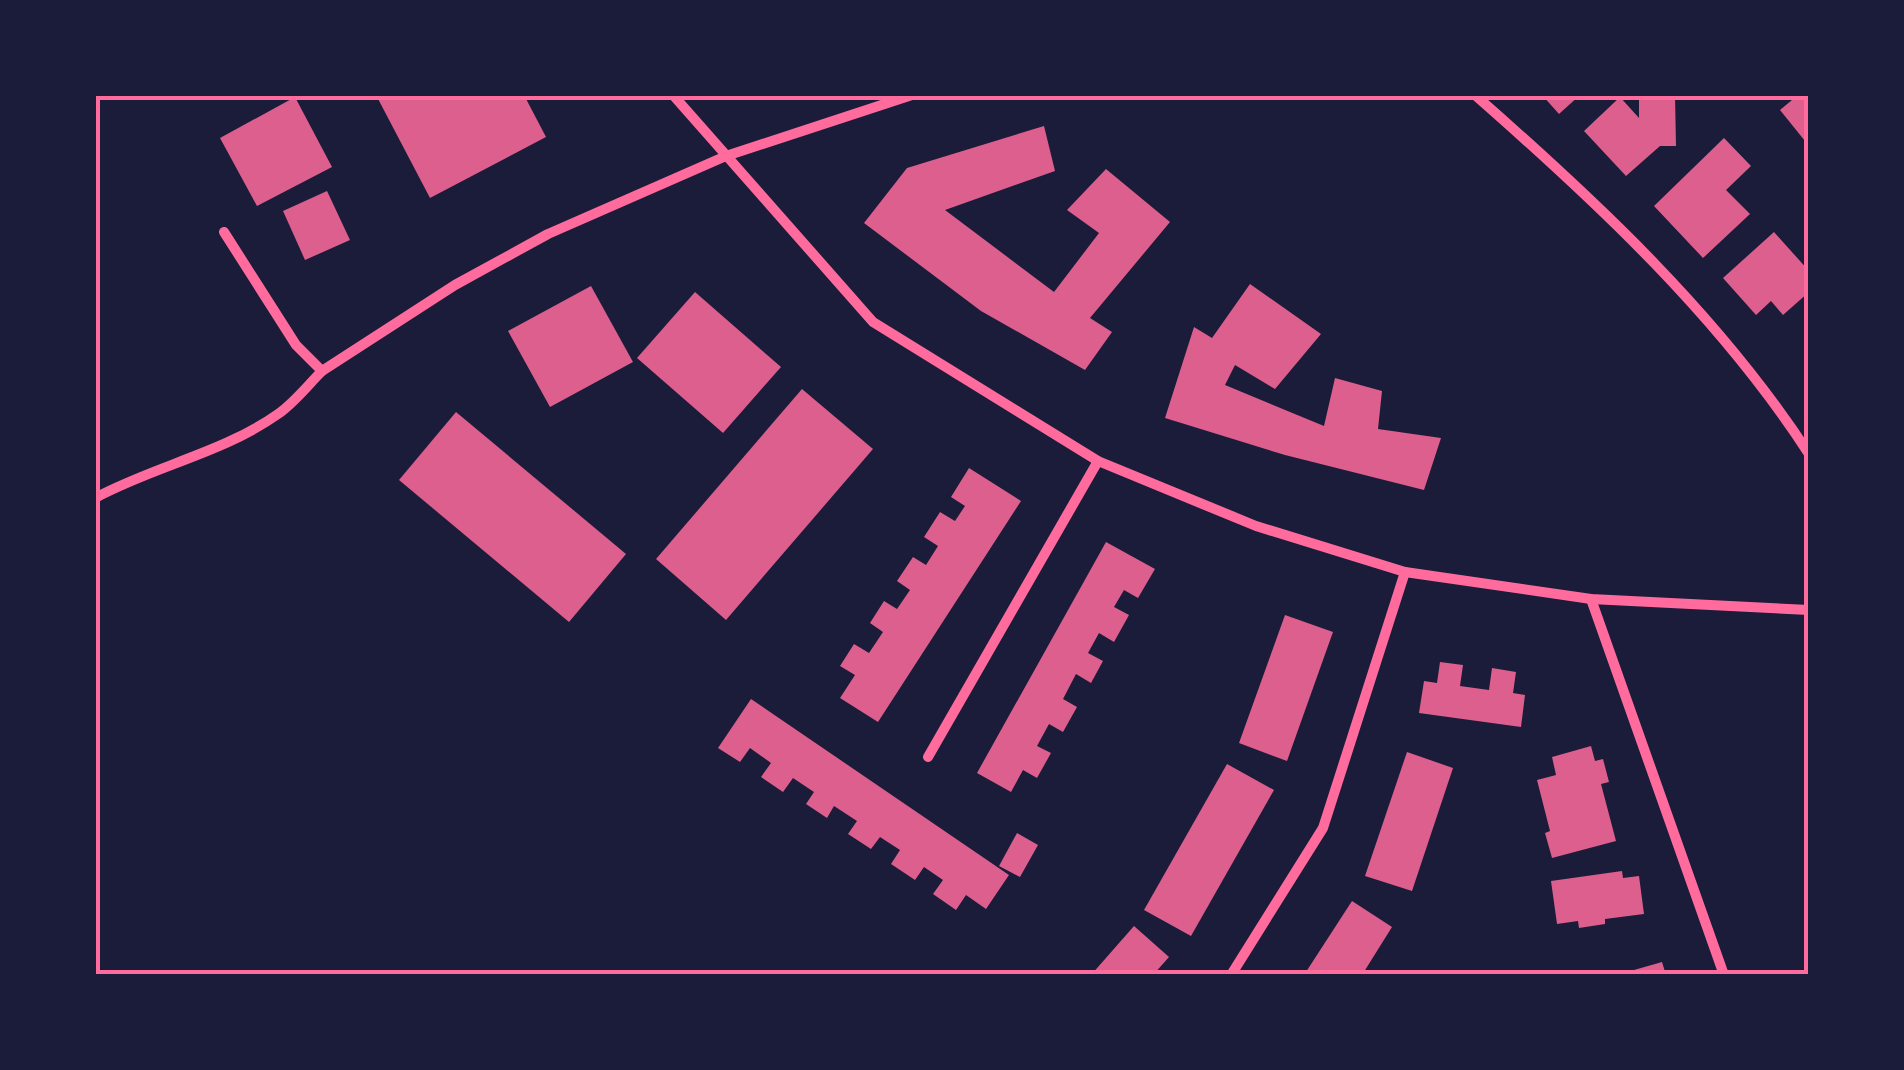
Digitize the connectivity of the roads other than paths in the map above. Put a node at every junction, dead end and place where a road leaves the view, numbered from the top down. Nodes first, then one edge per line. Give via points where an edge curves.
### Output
1 (673, 95) edge
2 (912, 95) edge
3 (1475, 95) edge
4 (726, 156) junction
5 (224, 232) dead end
6 (322, 371) junction
7 (1809, 454) edge
8 (1098, 461) junction
9 (95, 498) edge
10 (1405, 572) junction
11 (1591, 599) junction
12 (1809, 610) edge
13 (928, 757) dead end
14 (1231, 975) edge
15 (1724, 975) edge

1 - 4 street
2 - 4 street
3 - 7 street via 1562,171 1688,298
4 - 6 street via 548,234
4 - 8 street via 873,322
5 - 6 street via 296,346
6 - 9 street via 280,413 238,437
8 - 10 street via 1256,526
8 - 13 street
10 - 11 street
10 - 14 street via 1323,828
11 - 12 street
11 - 15 street

